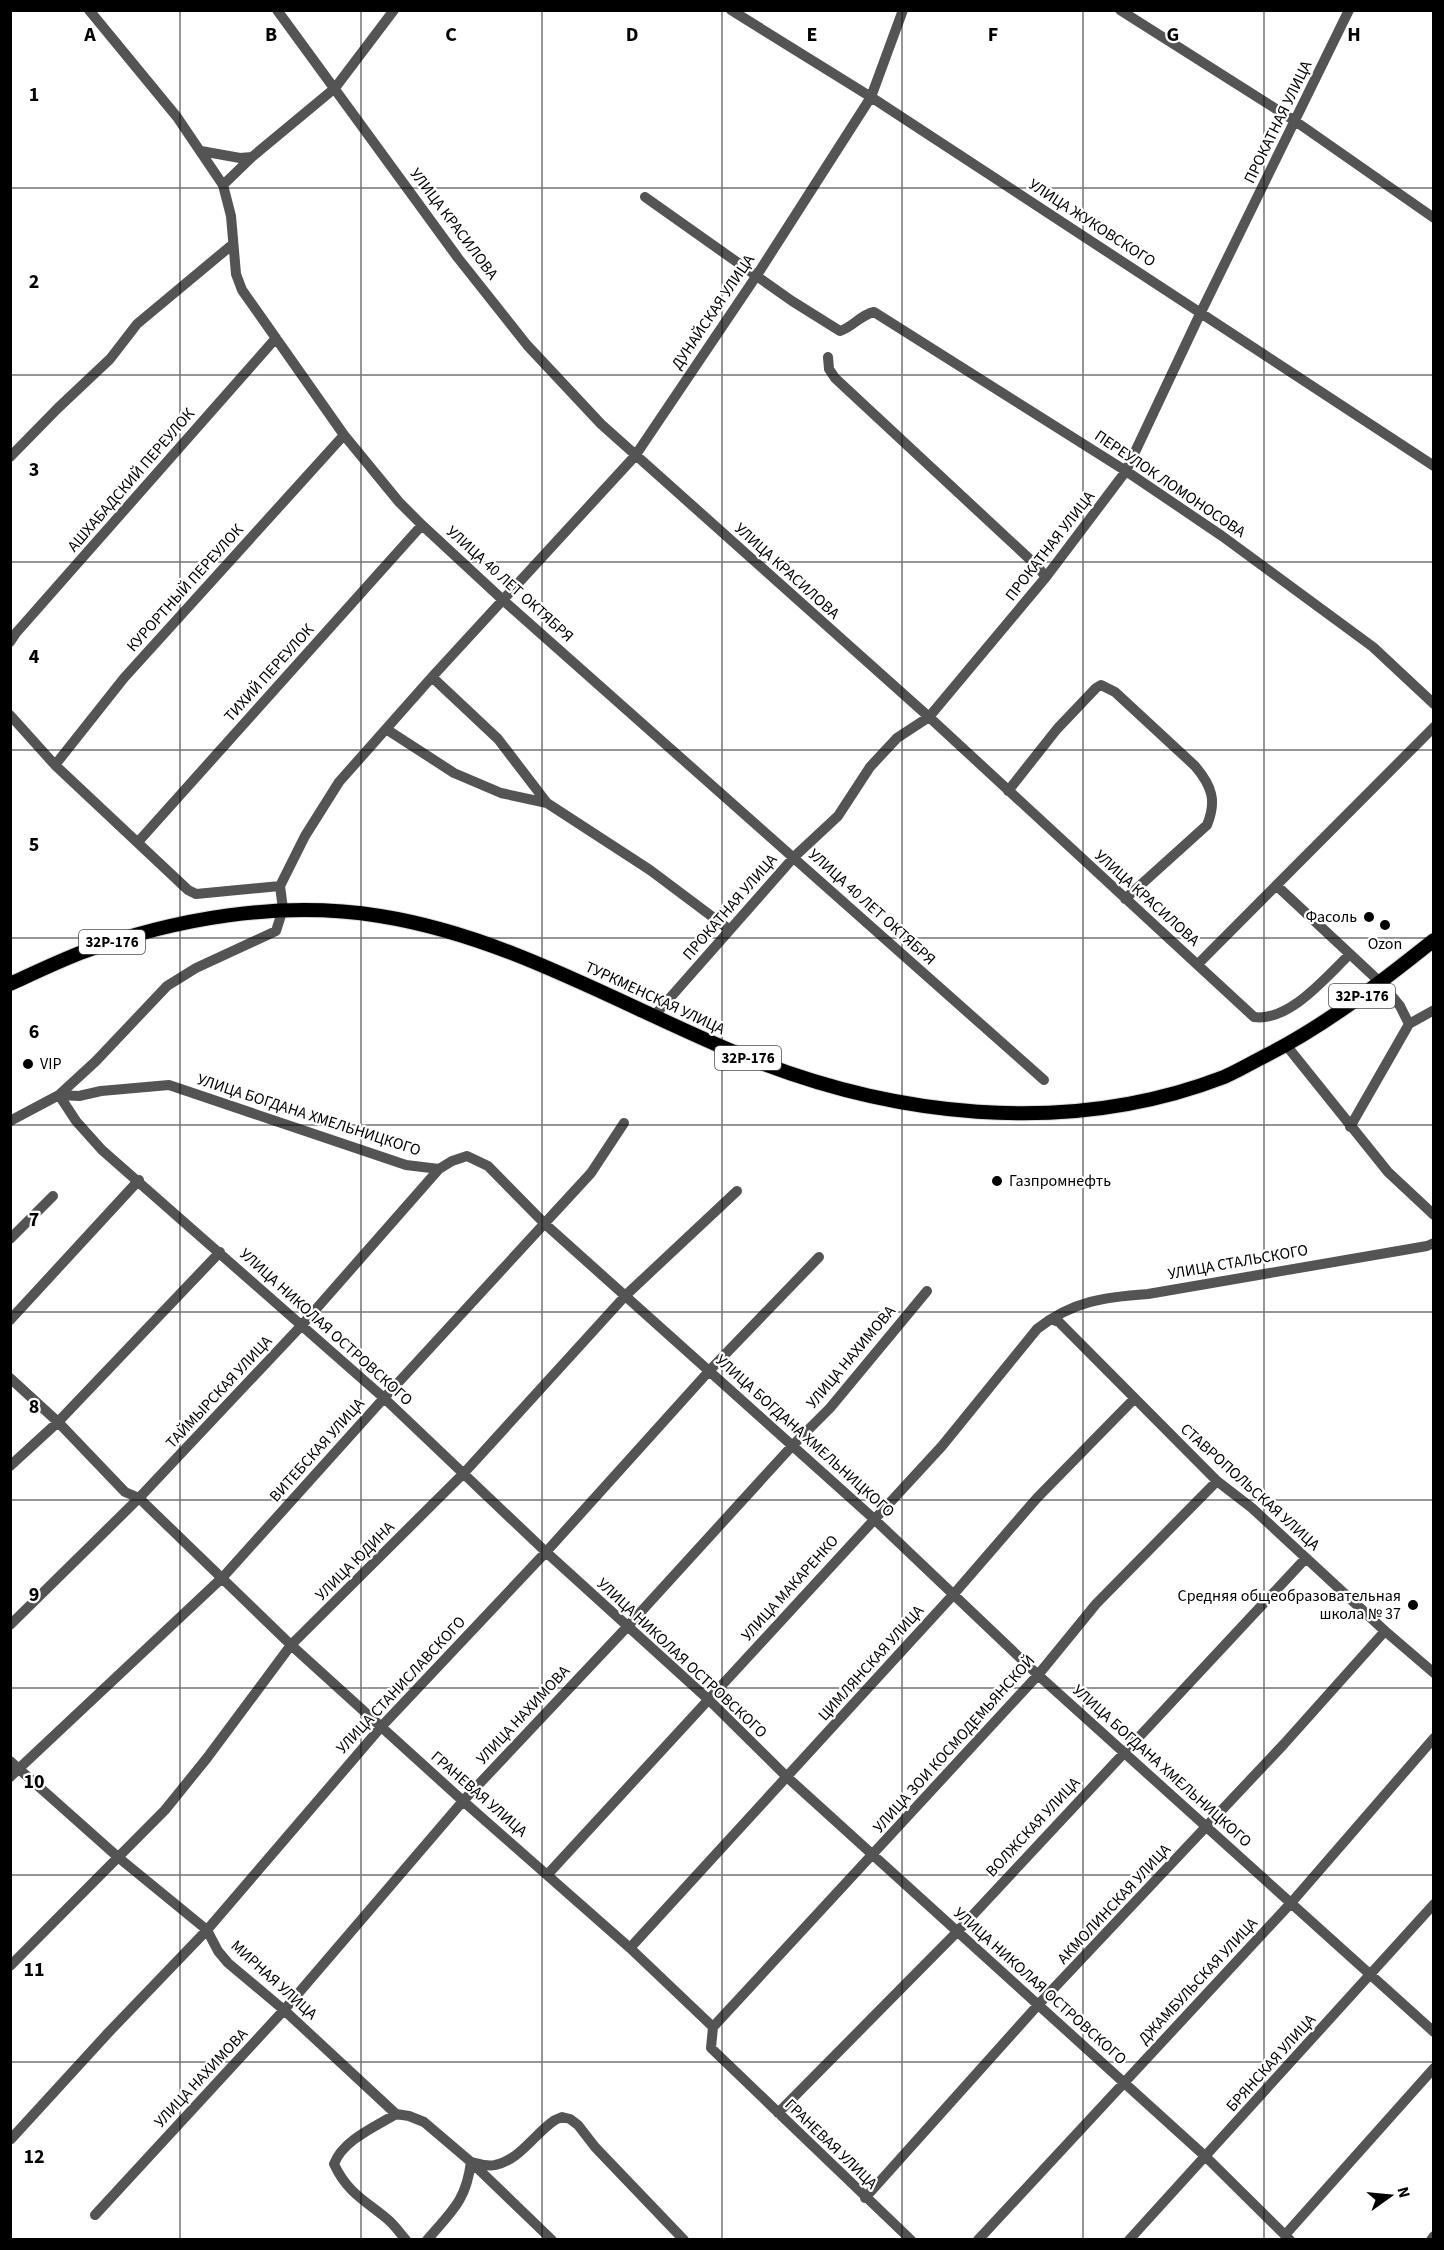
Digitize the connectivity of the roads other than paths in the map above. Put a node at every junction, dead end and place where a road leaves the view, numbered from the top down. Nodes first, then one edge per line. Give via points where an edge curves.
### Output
1 (89, 10) edge
2 (277, 10) edge
3 (394, 10) edge
4 (731, 10) edge
5 (903, 10) edge
6 (1120, 10) edge
7 (1349, 10) edge
8 (335, 88) junction
9 (871, 97) junction
10 (1295, 122) junction
11 (201, 152) junction
12 (252, 156) junction
13 (223, 185) junction
14 (645, 197) dead end
15 (1434, 218) edge
16 (233, 244) junction
17 (757, 275) junction
18 (1201, 312) junction
19 (276, 338) junction
20 (828, 357) dead end
21 (344, 435) junction
22 (634, 456) junction
23 (10, 457) edge
24 (1434, 466) edge
25 (1126, 471) junction
26 (422, 525) junction
27 (1046, 577) junction
28 (504, 600) junction
29 (10, 642) edge
30 (432, 677) junction
31 (1434, 704) edge
32 (10, 715) edge
33 (928, 717) junction
34 (1434, 727) edge
35 (386, 729) junction
36 (55, 765) junction
37 (1008, 791) junction
38 (548, 803) junction
39 (138, 842) junction
40 (794, 857) junction
41 (280, 886) junction
42 (1277, 886) junction
43 (1125, 899) junction
44 (283, 909) junction
45 (730, 930) junction
46 (1434, 940) edge
47 (1349, 955) junction
48 (1198, 964) junction
49 (1381, 983) junction
50 (10, 984) edge
51 (1434, 1010) edge
52 (654, 1016) junction
53 (1409, 1024) junction
54 (1286, 1045) junction
55 (1044, 1080) dead end
56 (59, 1095) junction
57 (10, 1121) edge
58 (624, 1123) dead end
59 (1350, 1127) junction
60 (439, 1169) junction
61 (139, 1180) junction
62 (736, 1191) dead end
63 (53, 1196) dead end
64 (1434, 1215) edge
65 (545, 1224) junction
66 (10, 1239) edge
67 (1434, 1243) edge
68 (220, 1252) junction
69 (819, 1257) dead end
70 (927, 1290) dead end
71 (626, 1296) junction
72 (1051, 1319) junction
73 (10, 1320) edge
74 (302, 1325) junction
75 (710, 1370) junction
76 (10, 1378) edge
77 (384, 1398) junction
78 (1134, 1399) junction
79 (58, 1422) junction
80 (792, 1446) junction
81 (10, 1466) edge
82 (464, 1473) junction
83 (1217, 1480) junction
84 (139, 1498) junction
85 (873, 1518) junction
86 (546, 1552) junction
87 (1306, 1558) junction
88 (223, 1577) junction
89 (953, 1595) junction
90 (10, 1625) edge
91 (627, 1627) junction
92 (1385, 1631) junction
93 (291, 1645) junction
94 (1434, 1673) edge
95 (1038, 1675) junction
96 (709, 1700) junction
97 (381, 1727) junction
98 (1434, 1738) edge
99 (1123, 1752) junction
100 (10, 1761) edge
101 (19, 1769) junction
102 (787, 1777) junction
103 (10, 1778) edge
104 (463, 1801) junction
105 (1207, 1826) junction
106 (873, 1854) junction
107 (119, 1858) junction
108 (548, 1874) junction
109 (1291, 1903) junction
110 (1434, 1904) edge
111 (207, 1930) junction
112 (957, 1932) junction
113 (630, 1948) junction
114 (10, 1966) edge
115 (1370, 1975) junction
116 (1038, 2005) junction
117 (284, 2010) junction
118 (713, 2027) junction
119 (1434, 2032) edge
120 (1434, 2068) edge
121 (1124, 2083) junction
122 (778, 2113) junction
123 (396, 2114) junction
124 (11, 2139) edge
125 (1206, 2157) junction
126 (471, 2162) junction
127 (865, 2198) junction
128 (95, 2215) dead end
129 (1287, 2237) edge
130 (406, 2240) edge
131 (427, 2240) edge
132 (552, 2240) edge
133 (684, 2240) edge
134 (911, 2240) edge
135 (978, 2240) edge
136 (1129, 2240) edge

1 - 11 street, УЛИЦА 40 ЛЕТ ОКТЯБРЯ
2 - 8 street, УЛИЦА КРАСИЛОВА
3 - 8 street
4 - 9 street, УЛИЦА ЖУКОВСКОГО
5 - 9 street, ДУНАЙСКАЯ УЛИЦА
6 - 10 street
7 - 10 street, ПРОКАТНАЯ УЛИЦА
8 - 12 street
8 - 22 street, УЛИЦА КРАСИЛОВА via 458,258 527,345
9 - 17 street, ДУНАЙСКАЯ УЛИЦА
9 - 18 street, УЛИЦА ЖУКОВСКОГО
10 - 15 street
10 - 18 street, ПРОКАТНАЯ УЛИЦА
11 - 12 street
11 - 13 street, УЛИЦА 40 ЛЕТ ОКТЯБРЯ
12 - 13 street
13 - 16 street, УЛИЦА 40 ЛЕТ ОКТЯБРЯ
14 - 17 street
16 - 19 street, УЛИЦА 40 ЛЕТ ОКТЯБРЯ via 242,290
16 - 23 street via 137,324 110,359
17 - 22 street, ДУНАЙСКАЯ УЛИЦА
17 - 25 street, ПЕРЕУЛОК ЛОМОНОСОВА via 840,331 874,312
18 - 24 street, УЛИЦА ЖУКОВСКОГО
18 - 25 street, ПРОКАТНАЯ УЛИЦА
19 - 21 street, УЛИЦА 40 ЛЕТ ОКТЯБРЯ
19 - 29 street, АШХАБАДСКИЙ ПЕРЕУЛОК
20 - 27 street via 835,378
21 - 26 street, УЛИЦА 40 ЛЕТ ОКТЯБРЯ
21 - 36 street, КУРОРТНЫЙ ПЕРЕУЛОК via 124,678
22 - 28 street, ДУНАЙСКАЯ УЛИЦА
22 - 33 street, УЛИЦА КРАСИЛОВА
25 - 27 street, ПРОКАТНАЯ УЛИЦА
25 - 31 street, ПЕРЕУЛОК ЛОМОНОСОВА via 1372,647
26 - 28 street, УЛИЦА 40 ЛЕТ ОКТЯБРЯ
26 - 39 street, ТИХИЙ ПЕРЕУЛОК
27 - 33 street, ПРОКАТНАЯ УЛИЦА
28 - 30 street, ДУНАЙСКАЯ УЛИЦА
28 - 40 street, УЛИЦА 40 ЛЕТ ОКТЯБРЯ
30 - 35 street, ДУНАЙСКАЯ УЛИЦА
30 - 38 street via 498,739
32 - 36 street
33 - 37 street, УЛИЦА КРАСИЛОВА
33 - 40 street, ПРОКАТНАЯ УЛИЦА via 890,745 870,767 838,816
34 - 42 street
35 - 38 street via 454,773 501,793
35 - 41 street, ДУНАЙСКАЯ УЛИЦА via 339,782
36 - 39 street
37 - 43 street, УЛИЦА КРАСИЛОВА
37 - 43 street via 1057,729 1101,685 1139,714 1205,778 1213,808 1207,825
38 - 45 street via 650,870
39 - 41 street via 180,884 196,894
40 - 45 street, ПРОКАТНАЯ УЛИЦА
40 - 55 street, УЛИЦА 40 ЛЕТ ОКТЯБРЯ
41 - 44 street
42 - 47 street
42 - 48 street
43 - 48 street, УЛИЦА КРАСИЛОВА
44 - 50 main road, ТУРКМЕНСКАЯ УЛИЦА / 32Р-176 via 172,926 109,943
44 - 52 main road, ТУРКМЕНСКАЯ УЛИЦА / 32Р-176 via 377,916 446,932 512,953
44 - 56 street via 276,931 196,968 167,986
45 - 52 street, ПРОКАТНАЯ УЛИЦА
46 - 49 main road, 32Р-176
47 - 48 street, УЛИЦА КРАСИЛОВА via 1300,1000 1266,1019 1254,1017
47 - 49 street
49 - 53 street
49 - 54 main road, 32Р-176
51 - 53 street
52 - 54 main road, ТУРКМЕНСКАЯ УЛИЦА / 32Р-176 via 732,1052 824,1085 917,1105 1006,1114 1065,1113 1155,1100 1227,1076
53 - 59 street
54 - 59 street
56 - 57 street
56 - 60 street, УЛИЦА БОГДАНА ХМЕЛЬНИЦКОГО via 169,1085 406,1165
56 - 61 street, УЛИЦА НИКОЛАЯ ОСТРОВСКОГО via 102,1149
58 - 65 street, ВИТЕБСКАЯ УЛИЦА via 591,1173
59 - 64 street via 1388,1172
60 - 65 street, УЛИЦА БОГДАНА ХМЕЛЬНИЦКОГО via 467,1156 478,1159
60 - 74 street, ТАЙМЫРСКАЯ УЛИЦА
61 - 68 street, УЛИЦА НИКОЛАЯ ОСТРОВСКОГО
61 - 73 street
62 - 71 street, УЛИЦА ЮДИНА
63 - 66 street
65 - 71 street, УЛИЦА БОГДАНА ХМЕЛЬНИЦКОГО
65 - 77 street, ВИТЕБСКАЯ УЛИЦА
67 - 72 street, УЛИЦА СТАЛЬСКОГО via 1148,1294 1108,1297 1074,1306
68 - 74 street, УЛИЦА НИКОЛАЯ ОСТРОВСКОГО
68 - 79 street
69 - 75 street, УЛИЦА СТАНИСЛАВСКОГО
70 - 80 street, УЛИЦА НАХИМОВА via 830,1408
71 - 75 street, УЛИЦА БОГДАНА ХМЕЛЬНИЦКОГО
71 - 82 street, УЛИЦА ЮДИНА
72 - 78 street, СТАВРОПОЛЬСКАЯ УЛИЦА via 1059,1322
72 - 85 street, УЛИЦА МАКАРЕНКО via 1037,1329 942,1446
74 - 77 street, УЛИЦА НИКОЛАЯ ОСТРОВСКОГО
74 - 84 street, ТАЙМЫРСКАЯ УЛИЦА
75 - 80 street, УЛИЦА БОГДАНА ХМЕЛЬНИЦКОГО
75 - 86 street, УЛИЦА СТАНИСЛАВСКОГО
76 - 79 street, ГРАНЕВАЯ УЛИЦА
77 - 82 street, УЛИЦА НИКОЛАЯ ОСТРОВСКОГО
77 - 88 street, ВИТЕБСКАЯ УЛИЦА
78 - 83 street, СТАВРОПОЛЬСКАЯ УЛИЦА
78 - 89 street, ЦИМЛЯНСКАЯ УЛИЦА via 1037,1498
79 - 81 street
79 - 84 street, ГРАНЕВАЯ УЛИЦА via 125,1492
80 - 85 street, УЛИЦА БОГДАНА ХМЕЛЬНИЦКОГО
80 - 91 street, УЛИЦА НАХИМОВА
82 - 86 street, УЛИЦА НИКОЛАЯ ОСТРОВСКОГО
82 - 93 street, УЛИЦА ЮДИНА
83 - 87 street, СТАВРОПОЛЬСКАЯ УЛИЦА
83 - 95 street, УЛИЦА ЗОИ КОСМОДЕМЬЯНСКОЙ via 1096,1604
84 - 88 street, ГРАНЕВАЯ УЛИЦА
84 - 90 street, ТАЙМЫРСКАЯ УЛИЦА
85 - 89 street, УЛИЦА БОГДАНА ХМЕЛЬНИЦКОГО
85 - 96 street, УЛИЦА МАКАРЕНКО
86 - 91 street, УЛИЦА НИКОЛАЯ ОСТРОВСКОГО
86 - 97 street, УЛИЦА СТАНИСЛАВСКОГО
87 - 92 street, СТАВРОПОЛЬСКАЯ УЛИЦА
87 - 99 street, ВОЛЖСКАЯ УЛИЦА
88 - 93 street, ГРАНЕВАЯ УЛИЦА
88 - 101 street, ВИТЕБСКАЯ УЛИЦА
89 - 95 street, УЛИЦА БОГДАНА ХМЕЛЬНИЦКОГО
89 - 102 street, ЦИМЛЯНСКАЯ УЛИЦА
91 - 96 street, УЛИЦА НИКОЛАЯ ОСТРОВСКОГО
91 - 104 street, УЛИЦА НАХИМОВА
92 - 94 street, СТАВРОПОЛЬСКАЯ УЛИЦА
92 - 105 street, АКМОЛИНСКАЯ УЛИЦА
93 - 97 street, ГРАНЕВАЯ УЛИЦА
93 - 107 street, УЛИЦА ЮДИНА via 207,1758
95 - 99 street, УЛИЦА БОГДАНА ХМЕЛЬНИЦКОГО
95 - 106 street, УЛИЦА ЗОИ КОСМОДЕМЬЯНСКОЙ
96 - 102 street, УЛИЦА НИКОЛАЯ ОСТРОВСКОГО
96 - 108 street, УЛИЦА МАКАРЕНКО
97 - 104 street, ГРАНЕВАЯ УЛИЦА
97 - 111 street, УЛИЦА СТАНИСЛАВСКОГО
98 - 109 street, ДЖАМБУЛЬСКАЯ УЛИЦА
99 - 105 street, УЛИЦА БОГДАНА ХМЕЛЬНИЦКОГО
99 - 112 street, ВОЛЖСКАЯ УЛИЦА
100 - 101 street, МИРНАЯ УЛИЦА
101 - 103 street, ВИТЕБСКАЯ УЛИЦА
101 - 107 street, МИРНАЯ УЛИЦА
102 - 106 street, УЛИЦА НИКОЛАЯ ОСТРОВСКОГО
102 - 113 street, ЦИМЛЯНСКАЯ УЛИЦА
104 - 108 street, ГРАНЕВАЯ УЛИЦА
104 - 117 street, УЛИЦА НАХИМОВА
105 - 109 street, УЛИЦА БОГДАНА ХМЕЛЬНИЦКОГО
105 - 116 street, АКМОЛИНСКАЯ УЛИЦА
106 - 112 street, УЛИЦА НИКОЛАЯ ОСТРОВСКОГО
106 - 118 street, УЛИЦА ЗОИ КОСМОДЕМЬЯНСКОЙ
107 - 111 street, МИРНАЯ УЛИЦА
107 - 114 street, УЛИЦА ЮДИНА
108 - 113 street, ГРАНЕВАЯ УЛИЦА
109 - 115 street, УЛИЦА БОГДАНА ХМЕЛЬНИЦКОГО
109 - 121 street, ДЖАМБУЛЬСКАЯ УЛИЦА
110 - 115 street, БРЯНСКАЯ УЛИЦА
111 - 117 street, МИРНАЯ УЛИЦА via 228,1963
111 - 124 street, УЛИЦА СТАНИСЛАВСКОГО
112 - 116 street, УЛИЦА НИКОЛАЯ ОСТРОВСКОГО
112 - 122 street, ВОЛЖСКАЯ УЛИЦА
113 - 118 street, ГРАНЕВАЯ УЛИЦА
115 - 119 street, УЛИЦА БОГДАНА ХМЕЛЬНИЦКОГО
115 - 125 street, БРЯНСКАЯ УЛИЦА
116 - 121 street, УЛИЦА НИКОЛАЯ ОСТРОВСКОГО
116 - 127 street, АКМОЛИНСКАЯ УЛИЦА
117 - 123 street, МИРНАЯ УЛИЦА
117 - 128 street, УЛИЦА НАХИМОВА
118 - 122 street, ГРАНЕВАЯ УЛИЦА via 711,2048
120 - 129 street
121 - 125 street, УЛИЦА НИКОЛАЯ ОСТРОВСКОГО
121 - 135 street, ДЖАМБУЛЬСКАЯ УЛИЦА
122 - 127 street, ГРАНЕВАЯ УЛИЦА
123 - 126 street, МИРНАЯ УЛИЦА via 424,2122
123 - 130 street via 338,2153 334,2164 348,2188 389,2220
125 - 129 street, УЛИЦА НИКОЛАЯ ОСТРОВСКОГО
125 - 136 street, БРЯНСКАЯ УЛИЦА
126 - 131 street via 461,2202
126 - 132 street, МИРНАЯ УЛИЦА
126 - 133 street via 489,2166 501,2163 520,2152 555,2120 570,2119
127 - 134 street, ГРАНЕВАЯ УЛИЦА

